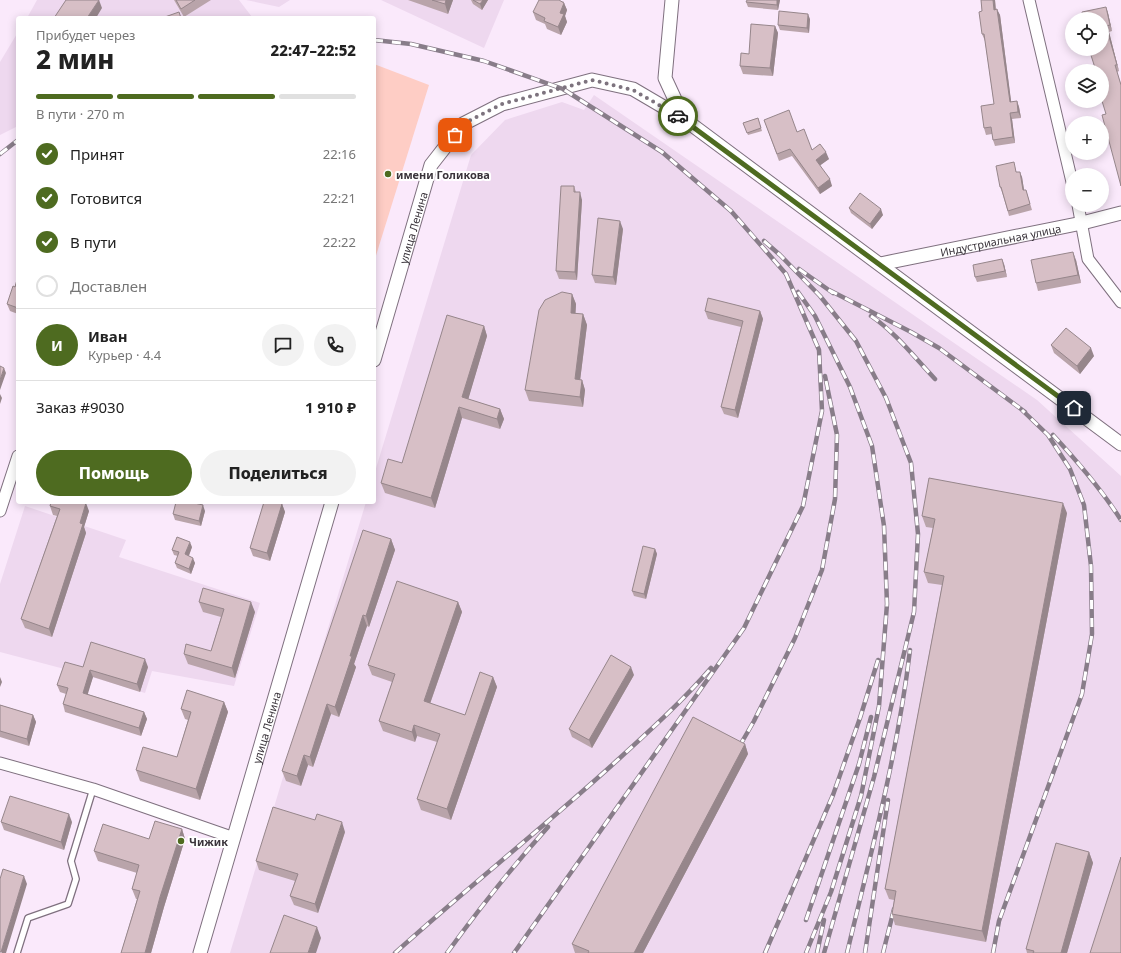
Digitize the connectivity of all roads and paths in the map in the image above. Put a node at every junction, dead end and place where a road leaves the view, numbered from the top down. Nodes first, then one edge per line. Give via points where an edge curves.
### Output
1 (672, 0) edge
2 (1029, 0) edge
3 (684, 119) junction
4 (1069, 168) edge
5 (1080, 212) edge
6 (1121, 213) edge
7 (1082, 223) junction
8 (880, 264) junction
9 (1121, 302) edge
10 (376, 353) edge
11 (1121, 444) edge
12 (16, 462) edge
13 (331, 504) edge
14 (0, 512) edge
15 (0, 763) edge
16 (92, 789) junction
17 (234, 838) junction
18 (17, 953) edge
19 (200, 953) edge

1 - 3 street via 665,78
2 - 4 street
3 - 8 street, улица Ленина
3 - 10 street, улица Ленина via 633,90 592,80 502,104 463,124 431,165
5 - 7 street
6 - 7 street, Индустриальная улица
7 - 8 street, Индустриальная улица
7 - 9 street via 1088,259
8 - 11 street, улица Ленина
12 - 14 street
13 - 17 street, улица Ленина
15 - 16 street
16 - 17 street
16 - 18 lane via 71,861 76,879 68,904 28,918
17 - 19 street, улица Ленина

